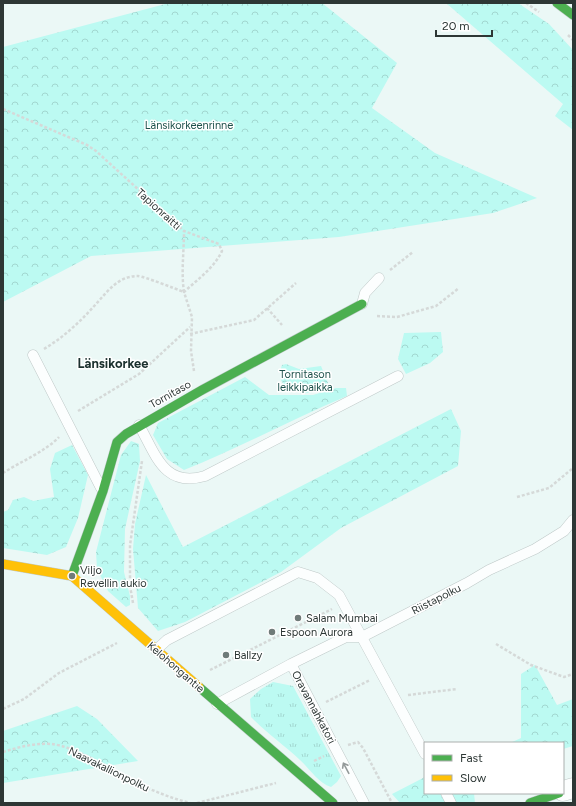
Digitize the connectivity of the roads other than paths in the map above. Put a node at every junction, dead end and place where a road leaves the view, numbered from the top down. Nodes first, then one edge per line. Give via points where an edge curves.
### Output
1 (557, 3) edge
2 (573, 15) edge
3 (379, 278) road end
4 (362, 304) joint
5 (33, 355) road end
6 (398, 376) dead end
7 (139, 425) junction
8 (103, 491) junction
9 (573, 520) edge
10 (3, 564) edge
11 (72, 576) junction
12 (362, 637) junction
13 (156, 650) junction
14 (291, 664) junction
15 (217, 704) junction
16 (424, 752) edge
17 (447, 794) edge
18 (556, 794) edge
19 (334, 803) edge
20 (364, 803) edge
21 (452, 803) edge
22 (530, 803) edge

1 - 2 street
3 - 4 lane via 365,293
4 - 7 street, Tornitaso
5 - 8 lane
6 - 7 lane via 205,476 194,479 174,476 164,469
7 - 8 street, Tornitaso via 117,442
8 - 11 street, Tornitaso
9 - 12 lane, Riistapolku via 564,531 535,549 489,570
10 - 11 street
11 - 13 street, Kelohongantie
12 - 13 lane via 339,595 317,578 298,572 167,640
12 - 14 lane, Riistapolku via 346,637
12 - 16 lane
13 - 15 street, Kelohongantie
14 - 15 lane, Oravannahkatori
20 -> 14 lane, Oravannahkatori
15 - 19 street, Kelohongantie
17 - 21 lane
18 - 22 street

